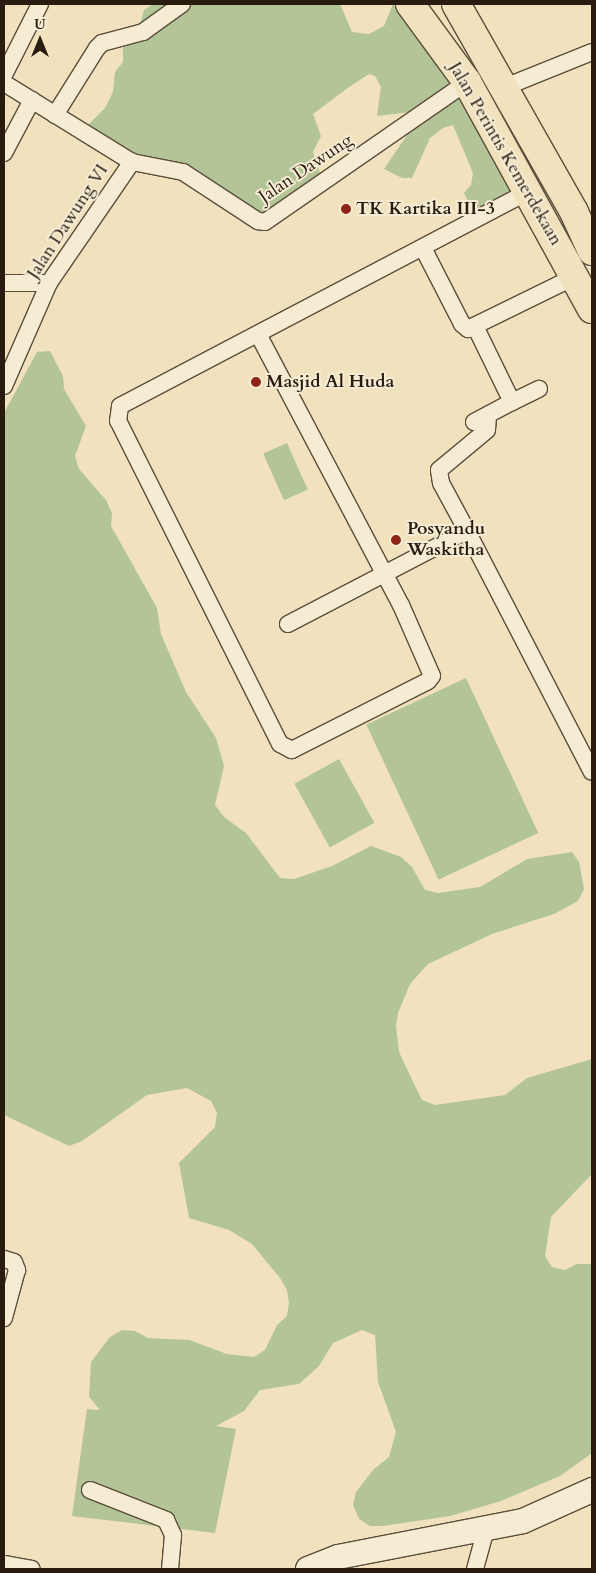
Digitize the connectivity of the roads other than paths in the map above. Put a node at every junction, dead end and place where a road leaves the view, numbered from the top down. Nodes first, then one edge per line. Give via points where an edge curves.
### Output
1 (40, 4) edge
2 (182, 4) edge
3 (410, 4) edge
4 (456, 4) edge
5 (592, 52) edge
6 (4, 74) edge
7 (467, 82) junction
8 (4, 83) edge
9 (504, 87) junction
10 (32, 100) junction
11 (55, 115) junction
12 (4, 153) edge
13 (132, 162) junction
14 (530, 191) junction
15 (423, 248) junction
16 (592, 251) edge
17 (576, 276) junction
18 (4, 283) edge
19 (49, 283) junction
20 (592, 310) edge
21 (475, 326) junction
22 (258, 334) junction
23 (4, 386) edge
24 (538, 389) dead end
25 (512, 402) junction
26 (468, 531) junction
27 (384, 574) junction
28 (288, 624) dead end
29 (592, 772) edge
30 (4, 1260) edge
31 (4, 1318) edge
32 (90, 1490) dead end
33 (592, 1490) edge
34 (486, 1529) junction
35 (4, 1564) edge
36 (32, 1569) edge
37 (170, 1569) edge
38 (308, 1569) edge
39 (475, 1569) edge

1 - 6 street
2 - 11 street via 143,32 102,43
3 - 7 highway, Jalan Perintis Kemerdekaan
4 - 9 highway, Jalan Perintis Kemerdekaan
5 - 9 street
7 - 13 street, Jalan Dawung via 265,222 258,221 183,172
7 - 14 highway, Jalan Perintis Kemerdekaan
8 - 10 street
9 - 16 highway, Jalan Perintis Kemerdekaan
10 - 11 street
10 - 12 street
11 - 13 street
13 - 19 street, Jalan Dawung VI
14 - 15 street
14 - 17 highway, Jalan Perintis Kemerdekaan
15 - 21 street via 462,324 468,329
15 - 22 street
17 - 20 highway, Jalan Perintis Kemerdekaan
17 - 21 street
18 - 19 street
19 - 23 street, Jalan Dawung VI
21 - 25 street
22 - 27 street
22 - 27 street via 128,399 120,406 118,421 285,749 303,747 432,676
24 - 25 street
25 - 26 street via 481,418 487,430 440,470 441,483
26 - 27 street
26 - 29 street
27 - 28 street
30 - 31 street via 14,1262 17,1270
32 - 37 street via 166,1520 173,1535
33 - 34 main road via 523,1521
34 - 38 main road via 338,1558
34 - 39 street
35 - 36 street

